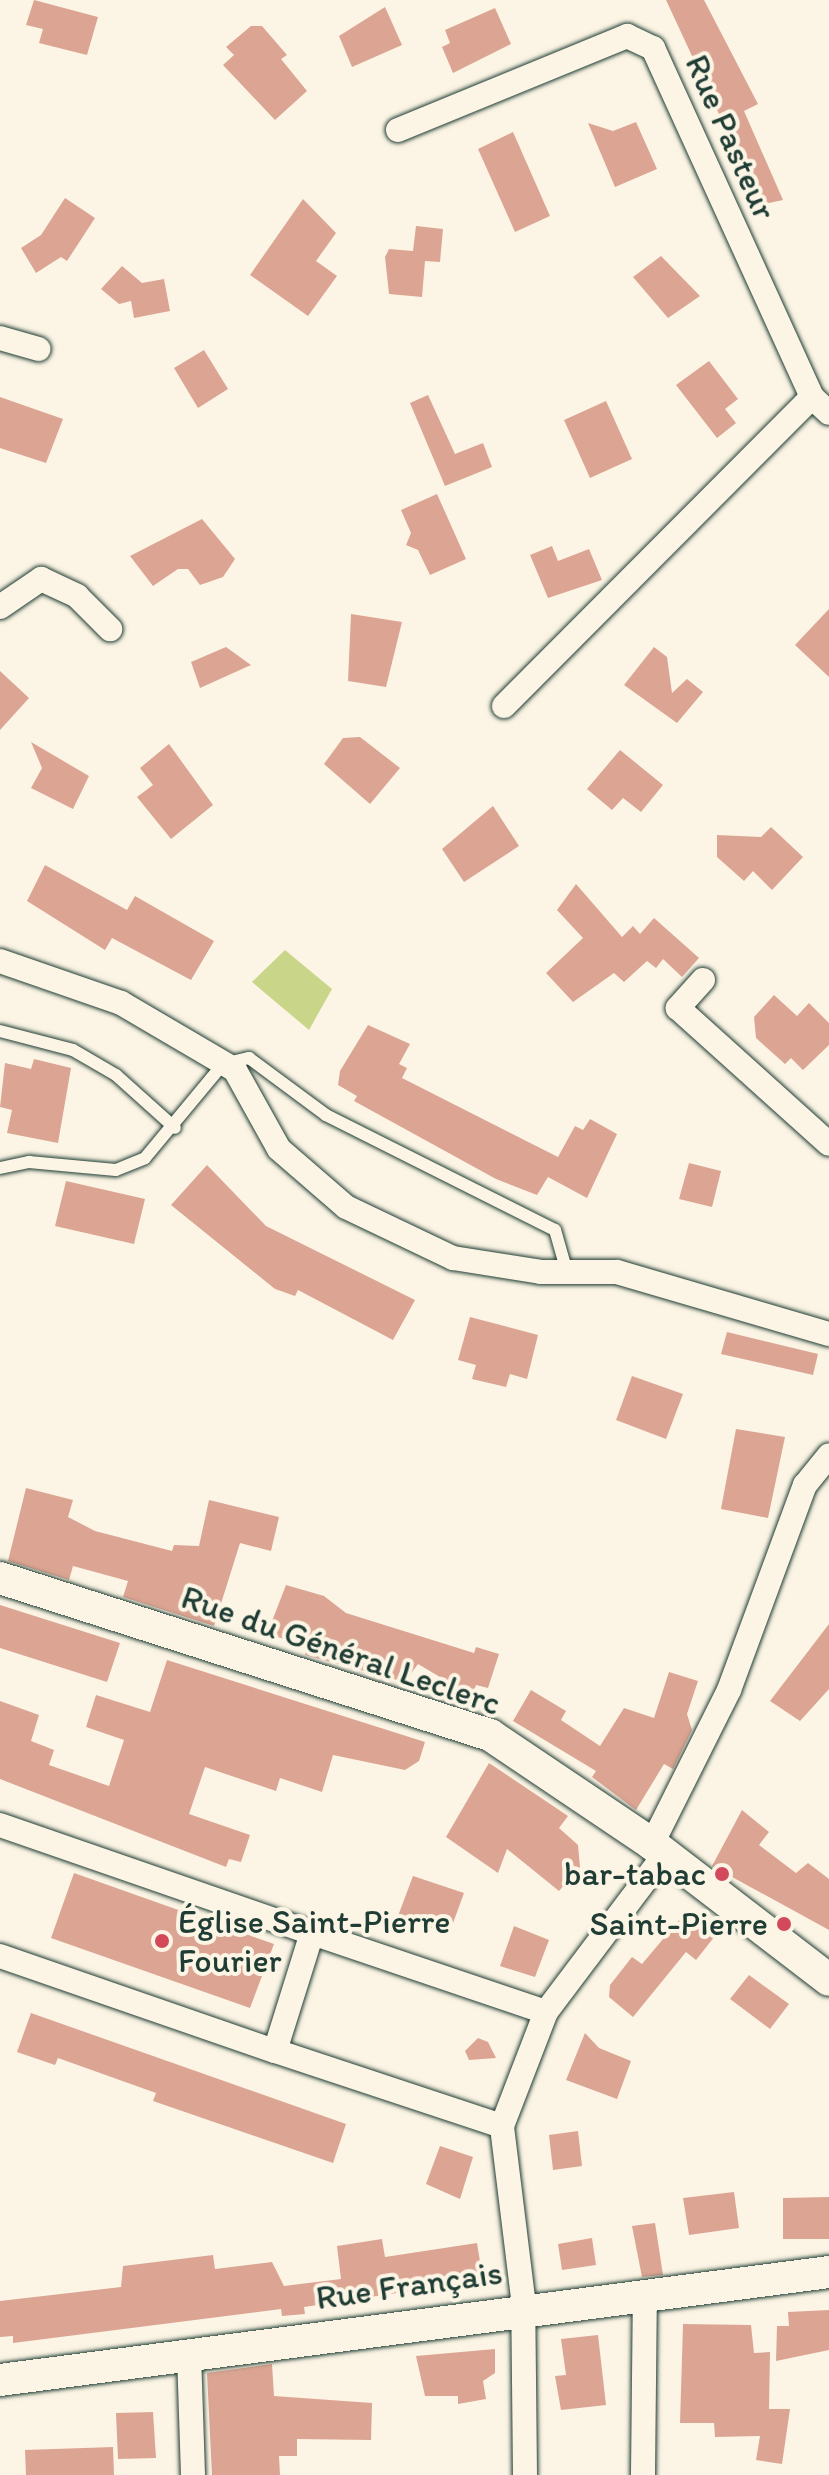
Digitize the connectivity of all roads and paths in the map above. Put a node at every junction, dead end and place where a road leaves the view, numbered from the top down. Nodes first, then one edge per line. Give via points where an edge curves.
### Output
1 (398, 130) dead end
2 (0, 338) edge
3 (38, 349) dead end
4 (820, 405) edge
5 (0, 607) edge
6 (110, 629) dead end
7 (504, 706) dead end
8 (0, 961) edge
9 (703, 980) dead end
10 (0, 1031) edge
11 (223, 1064) junction
12 (175, 1128) junction
13 (829, 1144) edge
14 (0, 1168) edge
15 (567, 1272) junction
16 (829, 1334) edge
17 (829, 1455) edge
18 (0, 1578) edge
19 (0, 1825) edge
20 (658, 1849) junction
21 (312, 1933) junction
22 (0, 1956) edge
23 (829, 1980) edge
24 (546, 2012) junction
25 (275, 2051) junction
26 (502, 2126) junction
27 (829, 2272) edge
28 (645, 2294) junction
29 (523, 2307) junction
30 (189, 2354) junction
31 (0, 2380) edge
32 (193, 2475) edge
33 (525, 2475) edge
34 (643, 2475) edge

1 - 4 street, Rue Pasteur via 627,36 653,48
2 - 3 street
4 - 7 street
5 - 6 street via 41,579 77,596
8 - 11 street via 121,1003
9 - 13 street via 678,1008
10 - 12 lane via 73,1050 116,1075
11 - 12 lane
11 - 15 lane via 249,1058 326,1115 555,1230
11 - 15 street via 235,1070 279,1149 346,1207 453,1258
12 - 14 lane via 145,1158 116,1170 29,1162
15 - 16 street via 617,1272
17 - 20 street via 805,1485 729,1690
18 - 20 main road, Rue du Général Leclerc via 490,1735
19 - 21 street
20 - 23 main road, Rue du Général Leclerc
20 - 24 street
21 - 24 street
21 - 25 street
22 - 25 street
24 - 26 street
25 - 26 street
26 - 29 street
27 - 28 main road, Rue Français
28 - 29 main road, Rue Français
28 - 34 street
29 - 30 main road, Rue Français
29 - 33 street
30 - 31 main road, Rue Français
30 - 32 street

